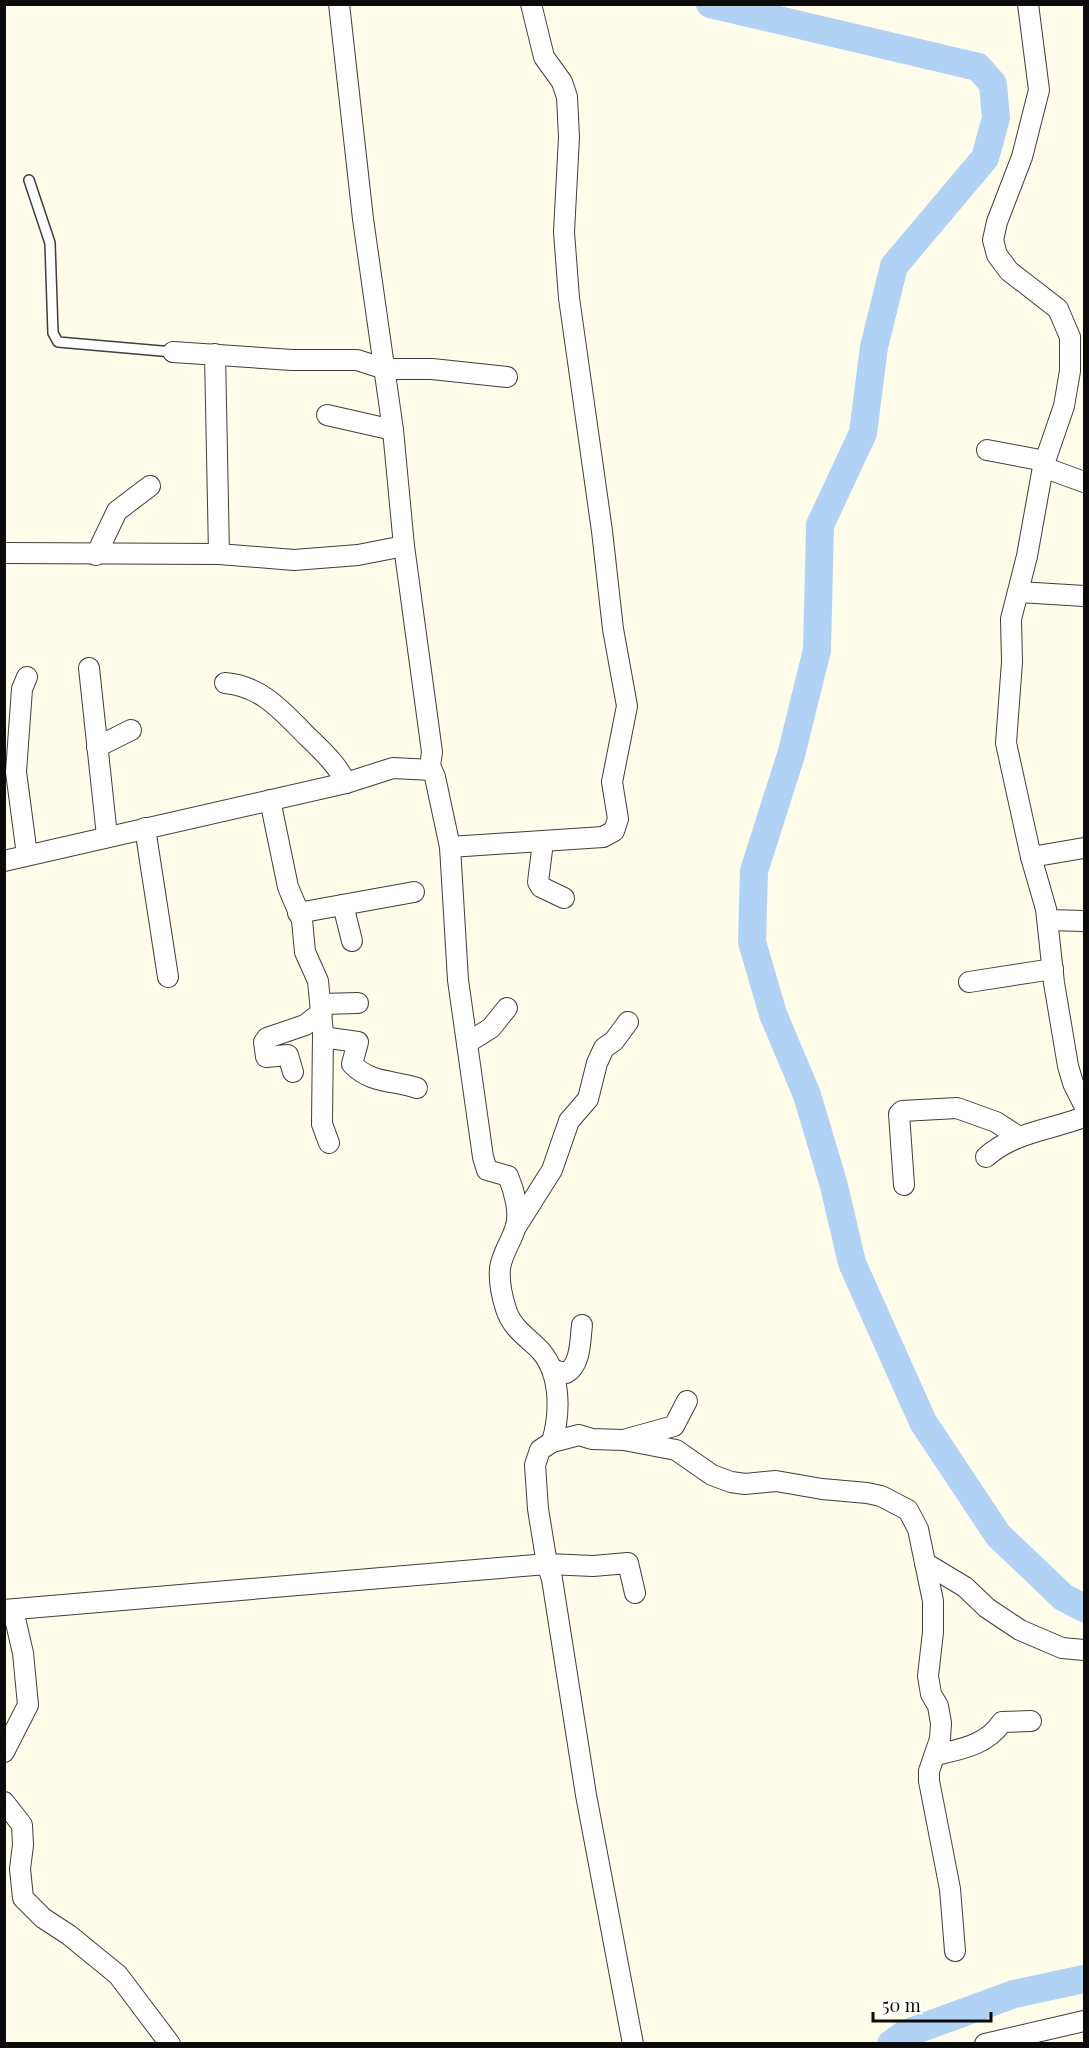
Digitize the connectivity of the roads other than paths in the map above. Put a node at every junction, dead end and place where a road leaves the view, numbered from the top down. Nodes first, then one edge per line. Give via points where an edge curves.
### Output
1 (339, 4) edge
2 (531, 4) edge
3 (1035, 6) edge
4 (29, 180) dead end
5 (173, 352) joint
6 (215, 354) junction
7 (385, 369) junction
8 (507, 377) dead end
9 (327, 415) dead end
10 (393, 430) junction
11 (987, 450) dead end
12 (1044, 464) junction
13 (1084, 483) edge
14 (150, 486) dead end
15 (404, 546) junction
16 (4, 553) edge
17 (219, 554) junction
18 (96, 555) junction
19 (1019, 592) junction
20 (1084, 596) edge
21 (89, 668) dead end
22 (27, 677) dead end
23 (225, 683) dead end
24 (131, 730) dead end
25 (97, 747) junction
26 (432, 770) junction
27 (346, 783) junction
28 (270, 800) junction
29 (145, 828) junction
30 (107, 836) junction
31 (543, 842) junction
32 (450, 847) junction
33 (1084, 848) edge
34 (27, 855) junction
35 (1031, 857) junction
36 (4, 861) edge
37 (414, 892) dead end
38 (564, 897) dead end
39 (344, 905) junction
40 (298, 913) junction
41 (1048, 920) junction
42 (1084, 921) edge
43 (352, 941) dead end
44 (1053, 969) junction
45 (168, 977) dead end
46 (969, 982) dead end
47 (358, 1003) dead end
48 (322, 1008) junction
49 (507, 1008) dead end
50 (628, 1022) dead end
51 (323, 1033) junction
52 (467, 1043) junction
53 (293, 1072) dead end
54 (417, 1088) dead end
55 (1084, 1105) edge
56 (1084, 1118) edge
57 (1019, 1137) junction
58 (329, 1143) dead end
59 (986, 1157) dead end
60 (904, 1185) dead end
61 (516, 1227) junction
62 (582, 1326) dead end
63 (553, 1370) junction
64 (687, 1401) dead end
65 (624, 1440) junction
66 (552, 1442) junction
67 (925, 1563) junction
68 (547, 1564) junction
69 (635, 1593) dead end
70 (9, 1610) edge
71 (1084, 1650) edge
72 (1031, 1721) dead end
73 (4, 1752) edge
74 (936, 1755) junction
75 (4, 1802) edge
76 (955, 1952) dead end
77 (1083, 2025) edge
78 (171, 2043) edge
79 (633, 2043) edge
80 (985, 2043) edge

1 - 7 street via 363,219
2 - 31 street via 544,57 562,82 567,97 564,232 569,298 603,531 613,629 627,706 612,782 618,819 614,831 603,837
3 - 12 street via 1039,90 993,240 997,255 1009,271 1058,309 1070,337 1064,406
4 - 5 lane via 50,243 53,333 58,342
5 - 6 street
6 - 7 street via 357,360
6 - 17 street
7 - 8 street via 432,369
7 - 10 street
9 - 10 street
10 - 15 street
11 - 12 street
12 - 13 street
12 - 19 street
14 - 18 street via 117,511
15 - 17 street via 321,558 254,559
15 - 26 street
16 - 18 street
17 - 18 street
19 - 20 street
19 - 35 street via 1011,619 1006,743
21 - 25 street
22 - 34 street via 22,689 16,772
23 - 27 street via 248,687 276,704 334,763
24 - 25 street
25 - 30 street
26 - 27 street via 393,768
26 - 32 street
27 - 28 street
28 - 29 street
28 - 40 street via 288,887
29 - 30 street
29 - 45 street
30 - 34 street
31 - 32 street
31 - 38 street via 538,882
32 - 52 street via 458,980
33 - 35 street
34 - 36 street
35 - 41 street
37 - 39 street
39 - 40 street
39 - 43 street
40 - 48 street
41 - 42 street
41 - 44 street
44 - 46 street
44 - 55 street via 1068,1066
47 - 48 street
48 - 51 street
48 - 53 street via 305,1026 264,1042 266,1057 288,1054
49 - 52 street via 491,1028
50 - 61 street via 604,1048 588,1099 569,1120 552,1170
51 - 54 street via 329,1038 358,1042 352,1064 369,1076 384,1083
51 - 58 street via 322,1124
52 - 61 street via 483,1157 487,1170 508,1176
56 - 57 street
57 - 59 street
57 - 60 street via 996,1122 957,1108 902,1111 898,1114
61 - 63 street via 500,1268 506,1310 519,1332
62 - 63 street via 572,1370
63 - 66 street via 557,1393
64 - 65 street via 674,1426
65 - 66 street via 579,1435
65 - 67 street via 676,1450 712,1475 731,1482 776,1481 881,1496 908,1510 918,1529
66 - 68 street via 540,1450 535,1465
67 - 71 street via 965,1587 1020,1630 1062,1648
67 - 74 street via 933,1601 928,1676 941,1723
68 - 69 street via 628,1563
68 - 70 street
68 - 79 street
70 - 73 street via 23,1653 28,1705
72 - 74 street via 1002,1722 976,1744
74 - 76 street via 929,1781 947,1869
75 - 78 street via 22,1825 23,1898 118,1975
77 - 80 street

